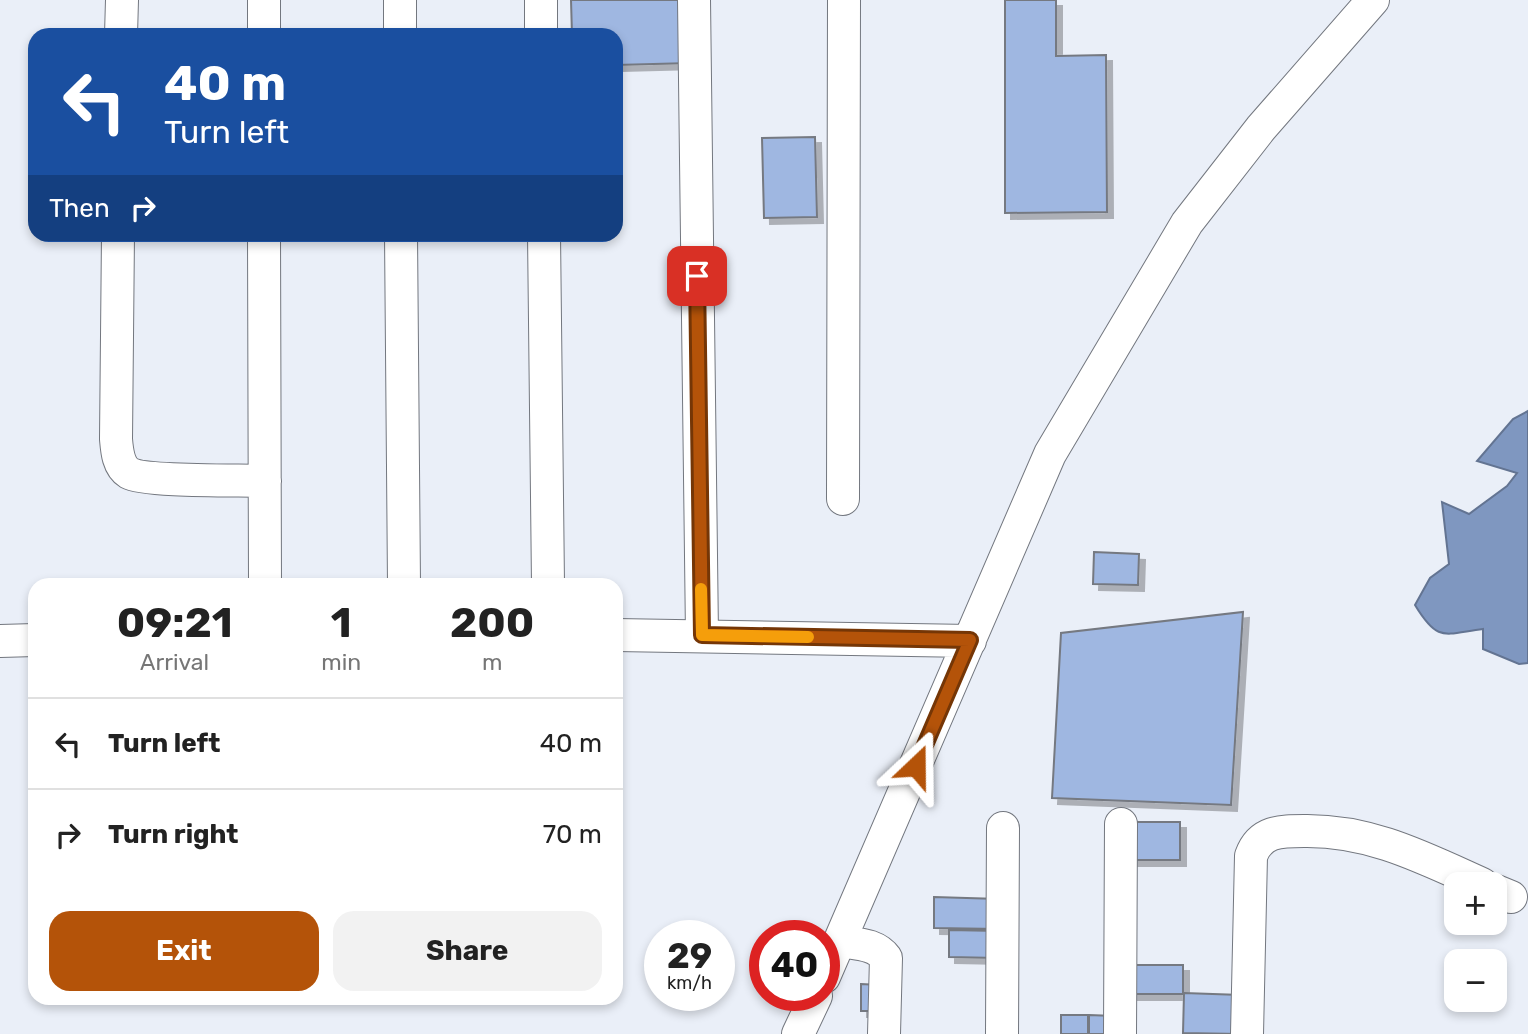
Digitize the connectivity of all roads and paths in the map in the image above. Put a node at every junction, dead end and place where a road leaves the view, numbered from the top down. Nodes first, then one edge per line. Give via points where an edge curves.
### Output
1 (122, 0) edge
2 (264, 0) edge
3 (400, 0) edge
4 (541, 0) edge
5 (694, 0) edge
6 (844, 0) edge
7 (1373, 0) edge
8 (121, 28) edge
9 (264, 28) edge
10 (400, 28) edge
11 (541, 28) edge
12 (118, 242) edge
13 (264, 242) edge
14 (401, 242) edge
15 (544, 242) edge
16 (265, 481) junction
17 (843, 499) dead end
18 (265, 578) edge
19 (404, 578) edge
20 (548, 578) edge
21 (623, 635) edge
22 (702, 635) junction
23 (28, 640) edge
24 (970, 640) junction
25 (0, 641) edge
26 (1121, 824) dead end
27 (1003, 828) dead end
28 (1453, 872) edge
29 (841, 941) joint
30 (809, 1011) edge
31 (798, 1034) edge
32 (884, 1034) edge
33 (1002, 1034) edge
34 (1121, 1034) edge
35 (1247, 1034) edge

1 - 8 street
2 - 9 street
3 - 10 street
4 - 11 street
5 - 22 street
6 - 17 street
7 - 24 street via 1261,128 1187,223 1050,454
12 - 16 street via 118,459 128,473 147,478
13 - 16 street
14 - 19 street
15 - 20 street
16 - 18 street
21 - 22 street
22 - 24 street
23 - 25 street
24 - 29 street
26 - 34 street
27 - 33 street
28 - 35 street via 1374,839 1333,830 1288,831 1256,843 1251,856
29 - 32 street via 871,947 887,958
30 - 31 street

